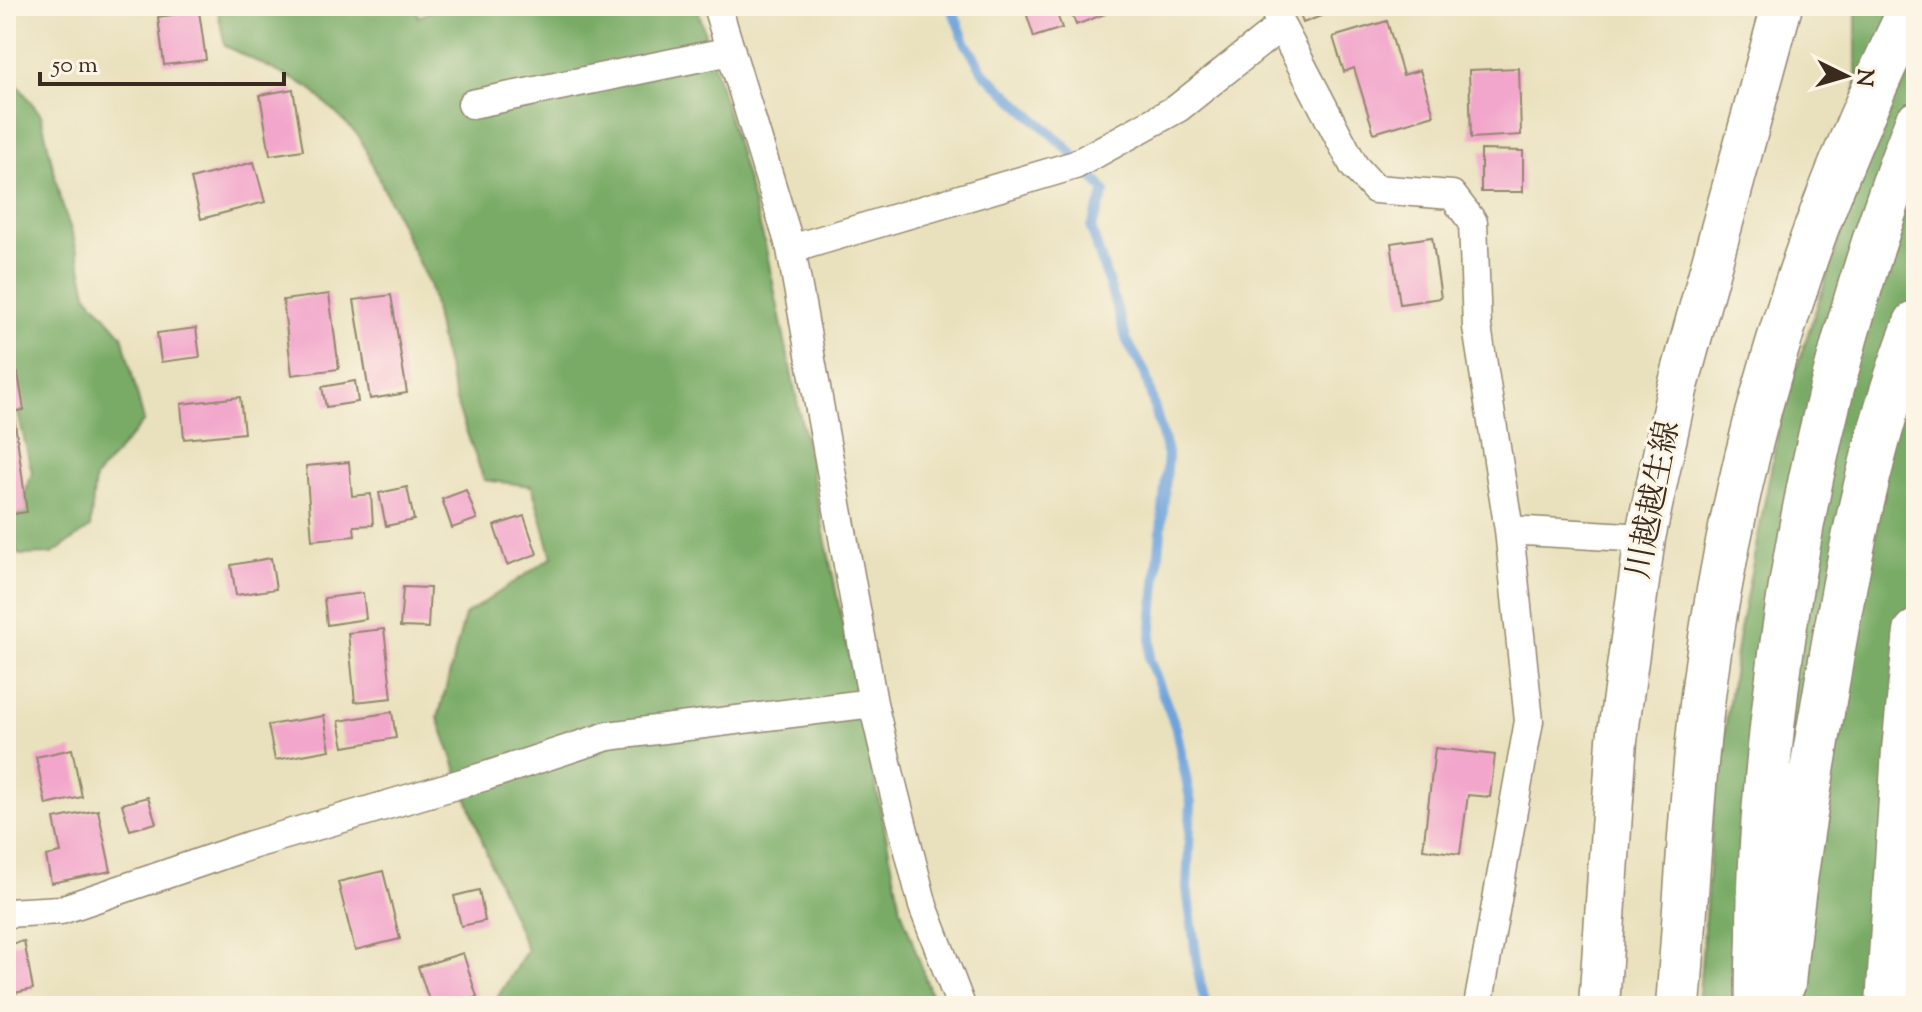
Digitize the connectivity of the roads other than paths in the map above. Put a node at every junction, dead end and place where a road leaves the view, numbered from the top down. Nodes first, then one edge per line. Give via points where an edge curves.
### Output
1 (717, 6) edge
2 (1782, 6) edge
3 (1912, 6) edge
4 (1277, 16) edge
5 (731, 51) junction
6 (472, 104) dead end
7 (1916, 124) edge
8 (791, 249) junction
9 (1916, 323) edge
10 (1509, 530) junction
11 (1645, 538) junction
12 (1916, 632) edge
13 (873, 703) junction
14 (6, 913) edge
15 (961, 1006) edge
16 (1478, 1006) edge
17 (1599, 1006) edge
18 (1678, 1006) edge
19 (1758, 1006) edge
20 (1781, 1006) edge
21 (1888, 1006) edge

1 - 5 street
2 - 11 main road, 川越越生線 via 1677,390
3 - 18 highway via 1806,256 1745,465 1717,598 1700,722
4 - 8 street via 1178,108 1075,165
4 - 10 street via 1364,178 1375,189 1452,195 1473,222 1477,327
5 - 6 street
5 - 8 street
7 - 19 highway via 1871,248 1837,365 1790,586 1764,806
8 - 13 street
9 - 20 highway via 1871,461 1846,569 1798,856
10 - 11 street
10 - 16 street via 1529,721
11 - 17 main road, 川越越生線 via 1617,740
12 - 21 highway
13 - 14 street via 608,736 251,845 61,910
13 - 15 street via 923,906

